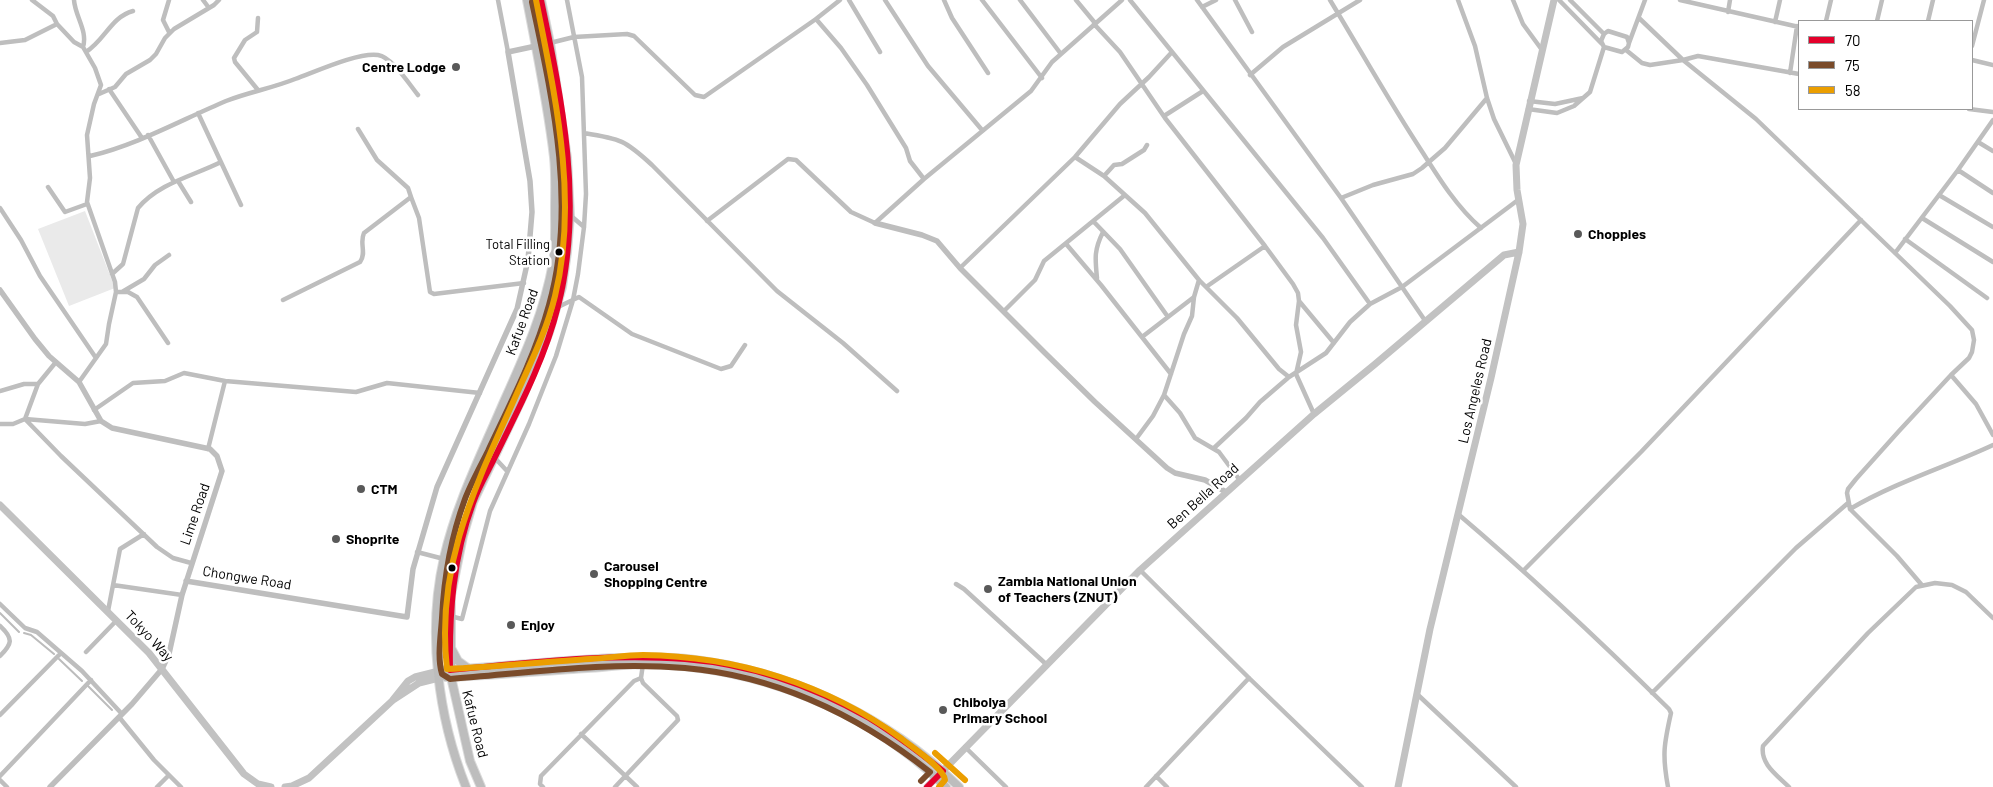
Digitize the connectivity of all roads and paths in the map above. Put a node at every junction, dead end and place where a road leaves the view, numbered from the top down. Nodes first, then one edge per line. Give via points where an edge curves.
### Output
1 (32, 0) edge
2 (74, 0) edge
3 (170, 0) edge
4 (203, 0) edge
5 (219, 0) edge
6 (498, 0) edge
7 (527, 0) edge
8 (541, 0) edge
9 (567, 0) edge
10 (840, 0) edge
11 (849, 0) edge
12 (885, 0) edge
13 (944, 0) edge
14 (982, 0) edge
15 (1020, 0) edge
16 (1076, 0) edge
17 (1122, 0) edge
18 (1130, 0) edge
19 (1197, 0) edge
20 (1216, 0) edge
21 (1235, 0) edge
22 (1330, 0) edge
23 (1360, 0) edge
24 (1458, 0) edge
25 (1513, 0) edge
26 (1554, 0) edge
27 (1559, 0) edge
28 (1570, 0) edge
29 (1645, 0) edge
30 (1680, 0) edge
31 (1730, 0) edge
32 (1780, 0) edge
33 (1831, 0) edge
34 (1882, 0) edge
35 (1933, 0) edge
36 (1984, 0) edge
37 (1695, 2) edge
38 (1202, 7) junction
39 (208, 8) junction
40 (133, 11) dead end
41 (1728, 12) junction
42 (1339, 14) junction
43 (258, 18) dead end
44 (1639, 18) junction
45 (816, 19) junction
46 (1826, 20) edge
47 (1877, 20) edge
48 (1928, 20) edge
49 (1775, 22) junction
50 (57, 24) junction
51 (1095, 24) junction
52 (1798, 26) edge
53 (1634, 31) junction
54 (169, 32) junction
55 (1252, 32) dead end
56 (1604, 34) junction
57 (574, 37) junction
58 (1627, 37) junction
59 (550, 42) junction
60 (1973, 42) edge
61 (1630, 43) junction
62 (0, 44) edge
63 (535, 46) junction
64 (1604, 46) junction
65 (84, 50) junction
66 (1542, 50) junction
67 (1626, 50) junction
68 (508, 52) junction
69 (880, 52) dead end
70 (1172, 52) junction
71 (1061, 54) junction
72 (1683, 60) junction
73 (1973, 60) edge
74 (1993, 65) edge
75 (1790, 72) junction
76 (988, 73) dead end
77 (1250, 74) junction
78 (1798, 74) edge
79 (1042, 78) junction
80 (1141, 84) junction
81 (109, 89) junction
82 (258, 90) junction
83 (1203, 91) junction
84 (98, 94) junction
85 (418, 95) dead end
86 (1584, 97) junction
87 (1487, 98) junction
88 (1529, 105) junction
89 (1973, 110) edge
90 (1993, 112) edge
91 (198, 113) junction
92 (1164, 116) junction
93 (1993, 120) edge
94 (358, 129) dead end
95 (982, 130) junction
96 (584, 134) junction
97 (148, 135) junction
98 (142, 138) junction
99 (1978, 142) junction
100 (1147, 145) dead end
101 (1993, 151) edge
102 (90, 156) junction
103 (1075, 157) junction
104 (221, 162) junction
105 (1429, 163) junction
106 (1516, 165) junction
107 (1958, 170) junction
108 (1104, 176) junction
109 (924, 179) junction
110 (176, 182) junction
111 (48, 187) dead end
112 (1993, 193) edge
113 (1125, 195) junction
114 (1939, 195) junction
115 (412, 197) junction
116 (1341, 198) junction
117 (1518, 200) junction
118 (190, 202) dead end
119 (88, 204) junction
120 (241, 205) dead end
121 (0, 208) edge
122 (570, 216) junction
123 (1922, 218) junction
124 (1861, 220) junction
125 (707, 222) junction
126 (1094, 222) junction
127 (875, 224) junction
128 (584, 227) junction
129 (1993, 227) edge
130 (1481, 228) junction
131 (1103, 232) junction
132 (1905, 239) junction
133 (1067, 245) junction
134 (1265, 246) junction
135 (1520, 252) junction
136 (1894, 253) junction
137 (170, 255) dead end
138 (1993, 262) edge
139 (960, 268) junction
140 (112, 274) junction
141 (1097, 279) junction
142 (1199, 280) junction
143 (524, 282) junction
144 (1206, 287) junction
145 (1402, 287) junction
146 (0, 290) edge
147 (116, 292) junction
148 (122, 292) junction
149 (1194, 298) junction
150 (1987, 298) dead end
151 (283, 300) dead end
152 (573, 300) junction
153 (1299, 301) junction
154 (1370, 304) junction
155 (558, 307) junction
156 (1004, 311) junction
157 (1168, 318) junction
158 (1426, 322) junction
159 (1142, 337) junction
160 (168, 343) dead end
161 (1334, 343) junction
162 (745, 345) dead end
163 (96, 358) junction
164 (56, 362) junction
165 (1171, 374) junction
166 (1296, 374) junction
167 (1951, 375) junction
168 (1290, 377) junction
169 (225, 381) junction
170 (79, 382) junction
171 (38, 384) junction
172 (0, 391) edge
173 (897, 391) dead end
174 (480, 393) junction
175 (1164, 395) junction
176 (94, 410) junction
177 (1314, 414) junction
178 (25, 419) junction
179 (101, 420) junction
180 (0, 424) edge
181 (1993, 435) edge
182 (1136, 439) junction
183 (1993, 445) edge
184 (1214, 448) junction
185 (208, 449) junction
186 (494, 457) junction
187 (507, 472) junction
188 (1239, 480) junction
189 (1226, 492) junction
190 (1848, 502) junction
191 (0, 505) edge
192 (1850, 509) junction
193 (1458, 514) junction
194 (144, 534) junction
195 (417, 552) junction
196 (444, 558) junction
197 (191, 563) junction
198 (1140, 570) junction
199 (1524, 570) junction
200 (186, 581) junction
201 (956, 584) dead end
202 (1921, 584) junction
203 (113, 585) junction
204 (182, 595) junction
205 (0, 604) edge
206 (108, 611) junction
207 (450, 616) junction
208 (1993, 618) edge
209 (118, 620) junction
210 (0, 626) edge
211 (449, 644) junction
212 (86, 652) dead end
213 (61, 654) junction
214 (0, 656) edge
215 (643, 661) junction
216 (1047, 665) junction
217 (469, 668) junction
218 (162, 669) junction
219 (439, 674) junction
220 (451, 674) junction
221 (463, 676) junction
222 (641, 678) junction
223 (1249, 678) junction
224 (91, 680) junction
225 (1652, 693) junction
226 (1417, 694) junction
227 (454, 696) junction
228 (0, 715) edge
229 (121, 716) junction
230 (582, 734) junction
231 (965, 748) junction
232 (943, 771) junction
233 (169, 775) junction
234 (0, 776) edge
235 (626, 776) junction
236 (1156, 776) junction
237 (936, 778) junction
238 (0, 780) edge
239 (7, 787) edge
240 (50, 787) edge
241 (157, 787) edge
242 (181, 787) edge
243 (270, 787) edge
244 (285, 787) edge
245 (466, 787) edge
246 (481, 787) edge
247 (543, 787) edge
248 (615, 787) edge
249 (637, 787) edge
250 (927, 787) edge
251 (946, 787) edge
252 (959, 787) edge
253 (1006, 787) edge
254 (1146, 787) edge
255 (1167, 787) edge
256 (1362, 787) edge
257 (1398, 787) edge
258 (1516, 787) edge
259 (1668, 787) edge
260 (1789, 787) edge

1 - 50 street via 51,13
2 - 65 street via 84,31
3 - 54 street via 163,20
4 - 39 street
5 - 39 street
6 - 68 street
7 - 63 main road, Kafue Road
8 - 59 main road, Kafue Road
9 - 57 street
10 - 45 street
11 - 69 street
12 - 95 street via 928,66
13 - 76 street
14 - 79 street
15 - 71 street
16 - 51 street
17 - 51 street
18 - 70 street
19 - 38 street
20 - 38 street
21 - 55 street
22 - 42 street
23 - 42 street
24 - 87 street via 1475,46
25 - 66 street via 1523,24
26 - 66 main road, Los Angeles Road
27 - 64 street
28 - 56 street
29 - 44 street
30 - 37 street
31 - 41 street
32 - 49 street
33 - 46 street
34 - 47 street
35 - 48 street
36 - 60 street
37 - 41 street
38 - 77 street
39 - 54 street
40 - 65 street via 121,15 96,45
41 - 49 street
42 - 77 street via 1283,48
42 - 105 street
43 - 82 street via 258,32 245,40 234,58
44 - 53 street
44 - 72 street
45 - 57 street via 704,97 695,95 634,36
45 - 109 street via 841,48 893,125 910,161
49 - 52 street
50 - 62 street via 25,40
50 - 65 street
51 - 71 street
51 - 80 street via 1120,52
52 - 75 street
53 - 58 street
53 - 61 street
54 - 81 street via 150,60
56 - 58 street via 1608,31
56 - 64 street via 1601,39
57 - 59 street
57 - 96 street via 582,77
58 - 61 street
59 - 63 street
59 - 122 main road, Kafue Road via 567,158
61 - 67 street
63 - 68 street
63 - 196 main road, Kafue Road via 554,158 553,261 535,330 460,504
64 - 67 street via 1622,52
64 - 86 street via 1590,92
65 - 84 street via 100,79
66 - 88 main road, Los Angeles Road
67 - 72 street via 1642,63 1650,65
68 - 143 street via 530,181 532,212
70 - 80 street
70 - 83 street
71 - 79 street
72 - 75 street via 1698,56
72 - 124 street via 1756,119
73 - 74 street
75 - 78 street
77 - 116 street
79 - 95 street via 1031,91
80 - 92 street
80 - 103 street via 1114,110
81 - 84 street
81 - 98 street
82 - 85 street via 332,65 380,55 402,74
82 - 91 street
83 - 92 street
83 - 154 street via 1323,238
84 - 102 street via 87,135
86 - 88 street via 1555,104
86 - 88 street via 1558,113
87 - 105 street via 1454,139
87 - 106 street via 1500,135
88 - 106 main road, Los Angeles Road
89 - 90 street
91 - 97 street
91 - 104 street
92 - 134 street
93 - 99 street
94 - 115 street via 377,160 408,188
95 - 109 street
96 - 125 street via 614,138 631,146
96 - 128 street
97 - 98 street
97 - 110 street
98 - 102 street
99 - 101 street
99 - 107 street
100 - 108 street via 1122,164 1114,165
102 - 119 street
103 - 108 street
103 - 139 street
104 - 110 street
104 - 120 street
105 - 116 street via 1413,174
105 - 130 street via 1462,210
106 - 117 main road, Los Angeles Road
107 - 112 street
107 - 114 street
108 - 113 street
109 - 127 street
110 - 118 street
110 - 140 street via 161,188 138,208 123,264
111 - 119 street via 65,212
113 - 126 street
113 - 142 street via 1145,213
114 - 123 street
114 - 129 street
115 - 143 street via 420,218 430,292
115 - 151 street via 364,233 364,256 360,262
116 - 145 street
117 - 130 street
117 - 135 main road, Los Angeles Road via 1523,224
119 - 140 street
121 - 163 street via 40,276
122 - 128 street
122 - 155 main road, Kafue Road
123 - 132 street
123 - 138 street
124 - 136 street
124 - 199 street
125 - 127 street via 792,159 851,212
125 - 173 street via 777,291
126 - 131 street
126 - 133 street
127 - 139 street via 932,238
128 - 152 street
130 - 145 street
131 - 141 street via 1094,255
131 - 157 street via 1120,249
132 - 136 street
132 - 150 street
133 - 141 street
133 - 156 street via 1044,262 1035,280
134 - 144 street
134 - 153 street via 1293,284
135 - 158 main road, Ben Bella Road via 1504,255
135 - 193 main road, Los Angeles Road
136 - 167 street via 1972,330 1974,340 1970,358
137 - 148 street via 155,265 144,279
139 - 156 street
140 - 147 street
141 - 159 street
142 - 144 street
142 - 149 street
143 - 174 street via 517,309
144 - 168 street via 1237,318 1279,369
145 - 154 street
145 - 158 street
146 - 164 street via 34,339
147 - 148 street
147 - 163 street via 106,344
148 - 160 street via 132,294 140,301
149 - 157 street
149 - 165 street via 1192,316
152 - 155 street
152 - 162 street via 579,297 632,334 721,370 730,366
152 - 187 street via 549,373
153 - 161 street
153 - 166 street via 1296,324 1301,352
154 - 161 street
155 - 186 main road, Kafue Road
156 - 182 street
157 - 159 street
158 - 177 main road, Ben Bella Road
159 - 165 street
161 - 166 street via 1318,360
163 - 170 street
164 - 170 street
164 - 171 street
165 - 175 street
166 - 168 street
166 - 177 street
167 - 181 street via 1976,404
167 - 190 street via 1848,489
168 - 184 street
169 - 174 street via 356,392 387,383
169 - 176 street via 184,373 165,381 133,383
169 - 185 street
170 - 176 street
171 - 172 street via 24,384
171 - 178 street
174 - 195 street via 437,487
175 - 182 street
175 - 184 street via 1195,438
176 - 179 street
177 - 188 main road, Ben Bella Road
178 - 179 street via 85,424
178 - 180 street via 13,424
178 - 194 street
179 - 185 street via 112,428
182 - 189 street via 1175,473 1205,480
183 - 192 street via 1891,487
184 - 188 street
185 - 197 street, Lime Road via 217,456 222,471
186 - 187 street
186 - 207 main road, Kafue Road via 473,502 463,536 451,594
187 - 207 street via 490,511 462,619
188 - 189 main road, Ben Bella Road
189 - 198 main road, Ben Bella Road
190 - 192 street
190 - 225 street via 1796,548
191 - 206 main road, Tokyo Way
192 - 202 street via 1898,556
193 - 199 street
193 - 226 main road, Los Angeles Road
194 - 197 street via 173,558
194 - 203 street via 120,550
195 - 196 street
195 - 200 street, Chongwe Road via 407,617
196 - 219 main road, Kafue Road via 437,604
197 - 200 street, Lime Road
198 - 216 main road, Ben Bella Road
198 - 223 street
199 - 225 street
200 - 204 street, Chongwe Road
201 - 216 street
202 - 208 street via 1944,583 1960,588
202 - 260 street via 1868,633 1763,746 1766,764
203 - 204 street
203 - 206 street
204 - 218 street, Chongwe Road via 169,654
205 - 213 street via 25,628 37,632
206 - 209 main road, Tokyo Way
207 - 211 main road, Kafue Road
209 - 212 street
209 - 218 main road, Tokyo Way
210 - 214 street via 10,642
211 - 217 main road via 458,661
211 - 220 main road, Kafue Road
213 - 224 street
213 - 228 street
215 - 217 main road via 593,659
215 - 221 main road
215 - 222 street
215 - 232 main road via 686,659 754,671 794,684 862,715 891,732
215 - 237 main road via 738,674 820,701 880,735
216 - 231 main road, Ben Bella Road
217 - 220 main road
218 - 229 street, Chongwe Road
218 - 243 main road, Tokyo Way via 244,774 258,784
219 - 220 main road
219 - 244 main road via 408,681 392,701 309,778
219 - 245 main road, Kafue Road via 450,737
220 - 221 main road
220 - 227 main road, Kafue Road
221 - 227 main road
222 - 230 street via 634,681
222 - 235 street via 678,720
223 - 236 street
223 - 256 street
224 - 229 street
224 - 234 street
225 - 259 street via 1671,713 1663,760
226 - 257 main road, Los Angeles Road
226 - 258 street
227 - 246 main road, Kafue Road via 470,761
229 - 233 street
229 - 240 street, Chongwe Road
230 - 235 street
230 - 247 street via 541,776
231 - 232 main road, Ben Bella Road
231 - 253 street
232 - 237 main road, Ben Bella Road
232 - 252 main road
233 - 241 street
233 - 242 street
235 - 248 street
235 - 249 street
236 - 254 street
236 - 255 street
237 - 250 main road, Ben Bella Road
237 - 251 main road
238 - 239 street

